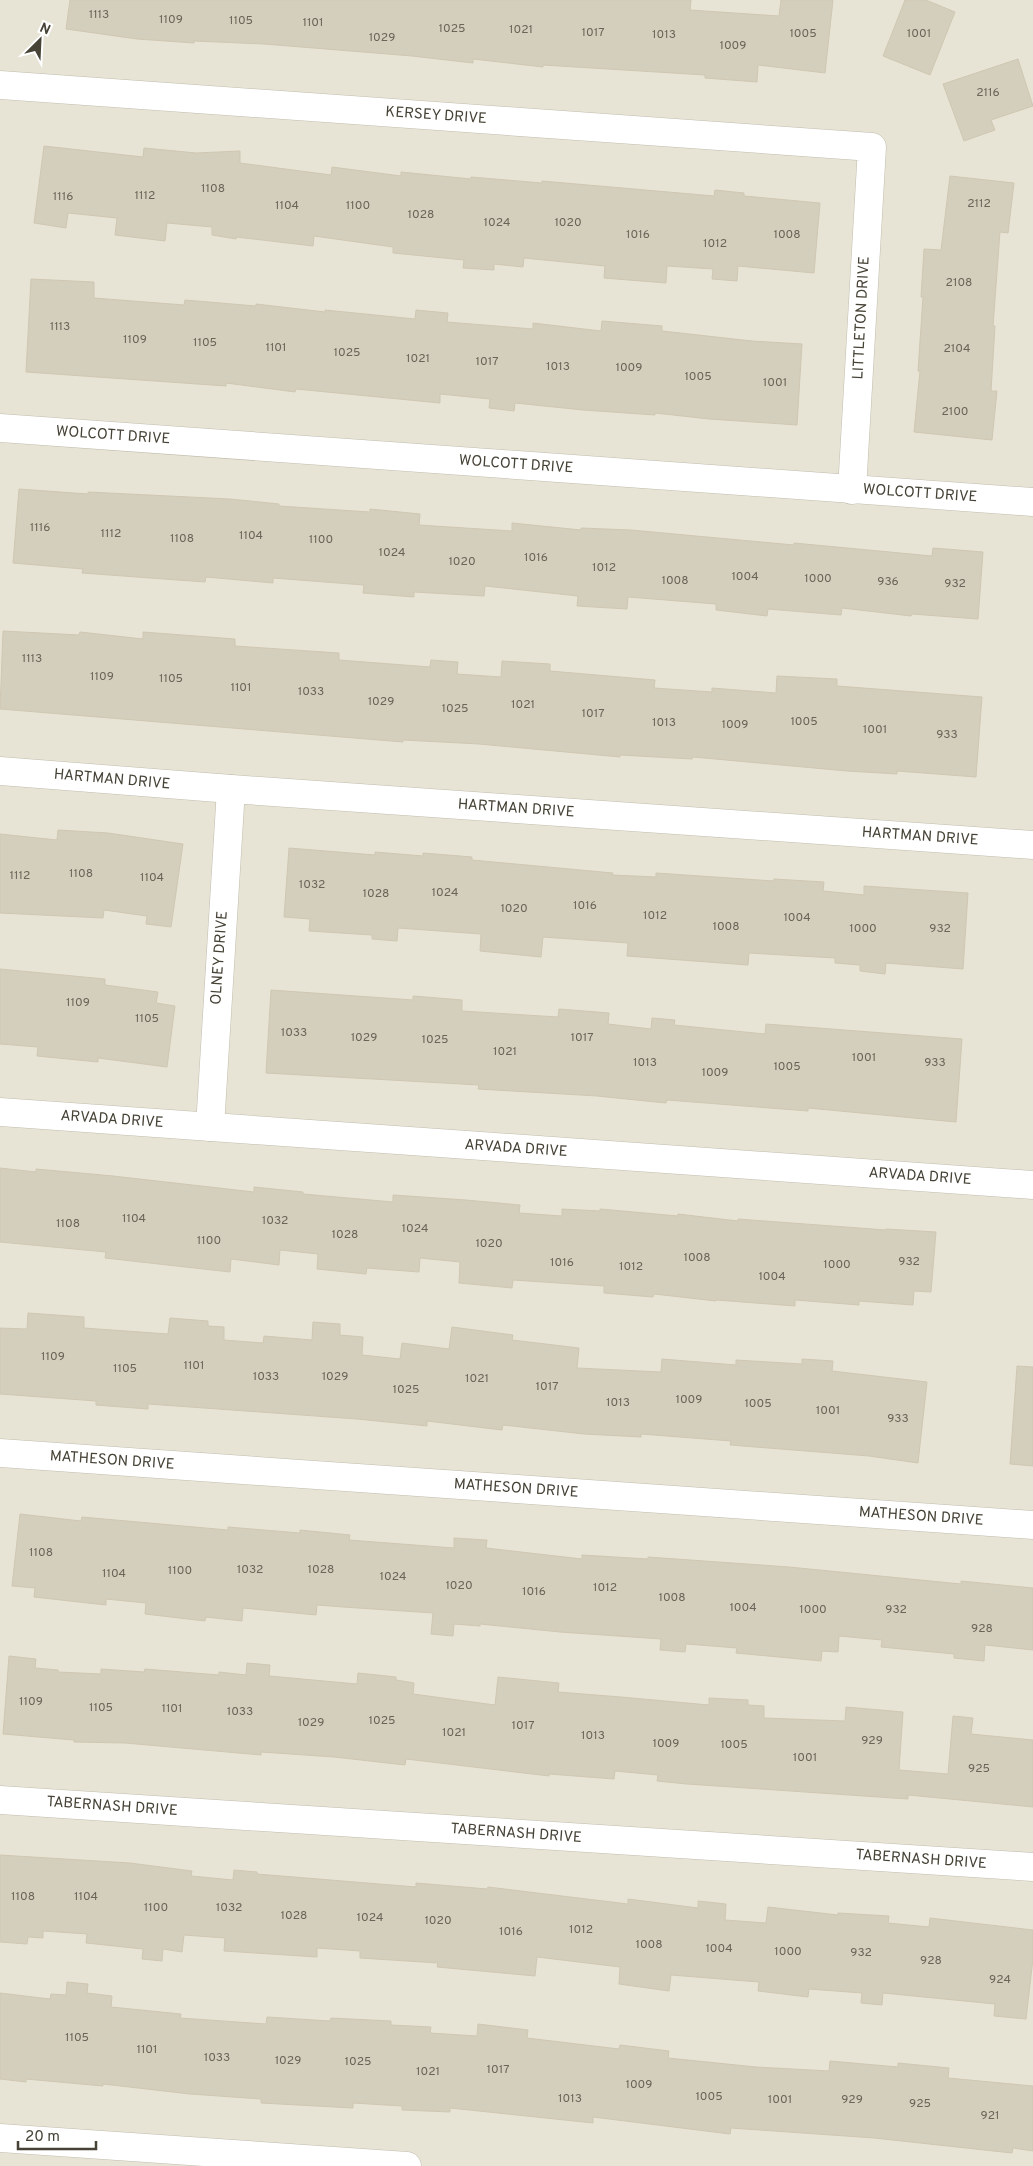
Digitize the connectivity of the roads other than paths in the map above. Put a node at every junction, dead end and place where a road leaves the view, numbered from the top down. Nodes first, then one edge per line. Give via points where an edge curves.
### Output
1 (0, 85) edge
2 (872, 147) joint
3 (0, 428) edge
4 (852, 490) junction
5 (1033, 502) edge
6 (0, 771) edge
7 (231, 790) junction
8 (1033, 845) edge
9 (0, 1112) edge
10 (210, 1128) junction
11 (1033, 1185) edge
12 (0, 1453) edge
13 (1033, 1525) edge
14 (0, 1800) edge
15 (1033, 1867) edge
16 (0, 2138) edge
17 (407, 2166) edge

1 - 2 street, KERSEY DRIVE
2 - 4 street, LITTLETON DRIVE
3 - 4 street, WOLCOTT DRIVE
4 - 5 street, WOLCOTT DRIVE
6 - 7 street, HARTMAN DRIVE
7 - 8 street, HARTMAN DRIVE
7 - 10 street, OLNEY DRIVE
9 - 10 street, ARVADA DRIVE
10 - 11 street, ARVADA DRIVE
12 - 13 street, MATHESON DRIVE
14 - 15 street, TABERNASH DRIVE
16 - 17 street

